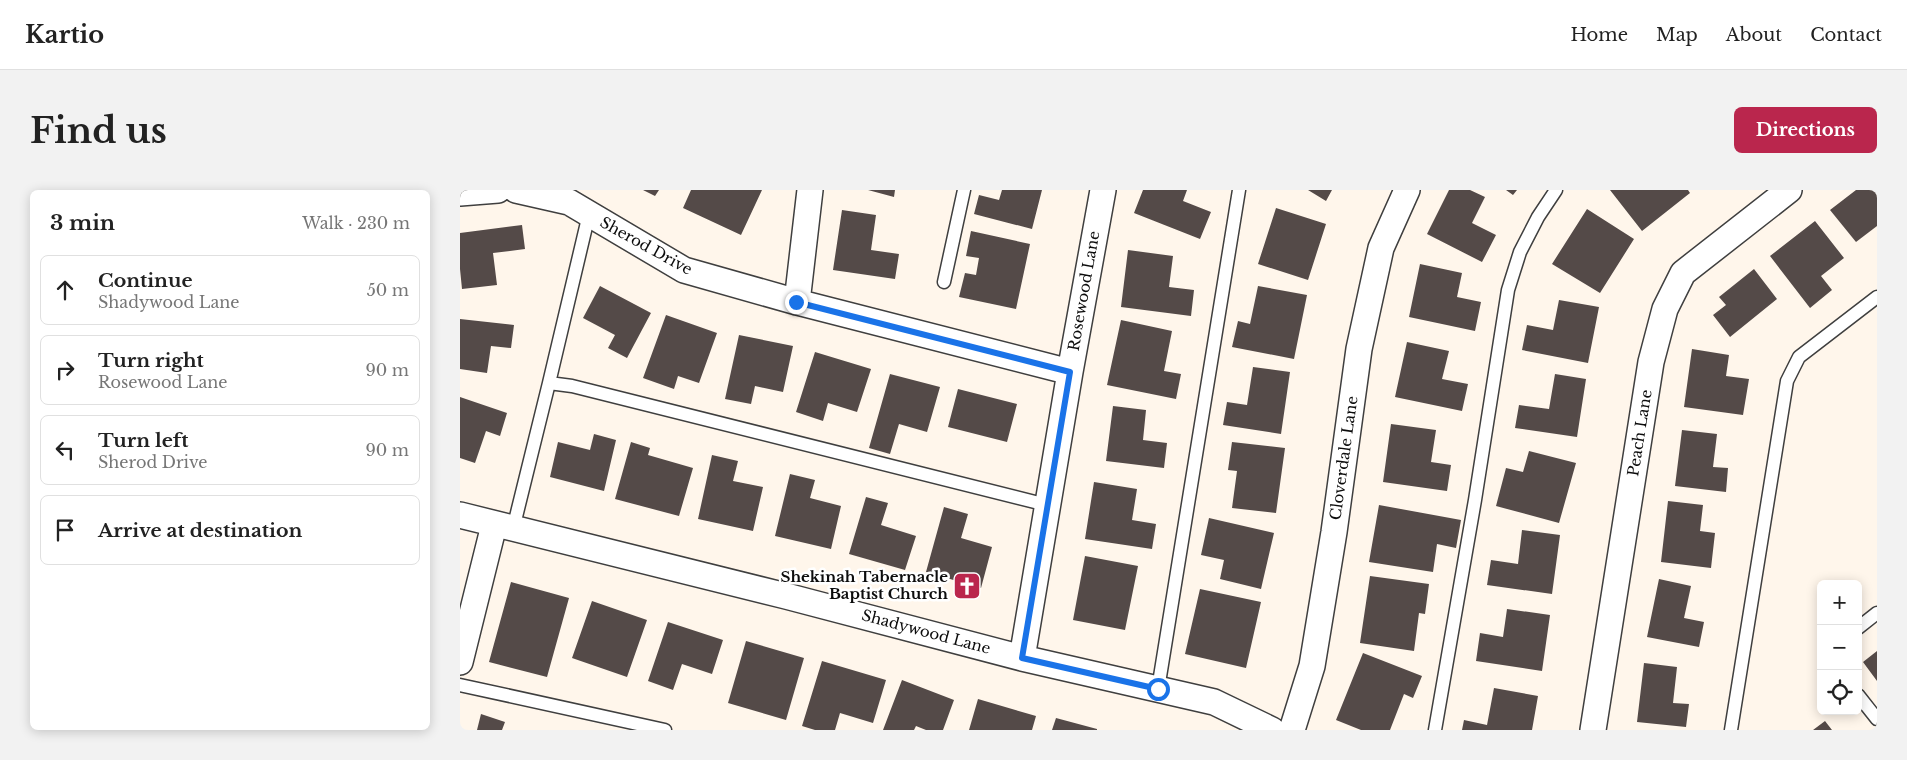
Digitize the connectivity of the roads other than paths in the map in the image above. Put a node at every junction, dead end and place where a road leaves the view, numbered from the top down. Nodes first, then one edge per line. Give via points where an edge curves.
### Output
1 (498, 190) edge
2 (516, 190) edge
3 (810, 190) edge
4 (964, 190) edge
5 (1103, 190) edge
6 (1239, 190) edge
7 (1407, 190) edge
8 (1556, 190) edge
9 (1789, 190) edge
10 (460, 193) edge
11 (589, 214) junction
12 (944, 282) dead end
13 (1877, 297) edge
14 (796, 302) junction
15 (1070, 372) junction
16 (549, 383) junction
17 (1047, 505) junction
18 (460, 516) edge
19 (503, 527) junction
20 (1877, 613) edge
21 (1862, 625) edge
22 (1022, 658) junction
23 (460, 662) edge
24 (460, 685) edge
25 (1158, 689) junction
26 (1862, 700) edge
27 (1877, 719) edge
28 (665, 730) edge
29 (1272, 730) edge
30 (1292, 730) edge
31 (1435, 730) edge
32 (1593, 730) edge
33 (1732, 730) edge

1 - 10 street
2 - 11 street, Sherod Drive via 569,202
3 - 14 street
4 - 12 lane
5 - 15 street, Rosewood Lane
6 - 25 lane
7 - 30 street, Cloverdale Lane via 1381,248 1359,349 1312,666
8 - 31 lane via 1520,252 1508,290
9 - 32 street, Peach Lane via 1683,273 1665,309 1651,362
11 - 14 street, Sherod Drive via 684,270
11 - 16 lane
13 - 33 lane via 1799,357 1787,381
14 - 15 street, Sherod Drive
15 - 17 street, Rosewood Lane
16 - 17 lane
16 - 19 lane
17 - 22 street, Rosewood Lane
18 - 19 street, Shadywood Lane
19 - 22 street, Shadywood Lane
19 - 23 street
20 - 21 lane
22 - 25 street, Shadywood Lane
24 - 28 lane
25 - 29 street, Shadywood Lane via 1214,702
26 - 27 lane

